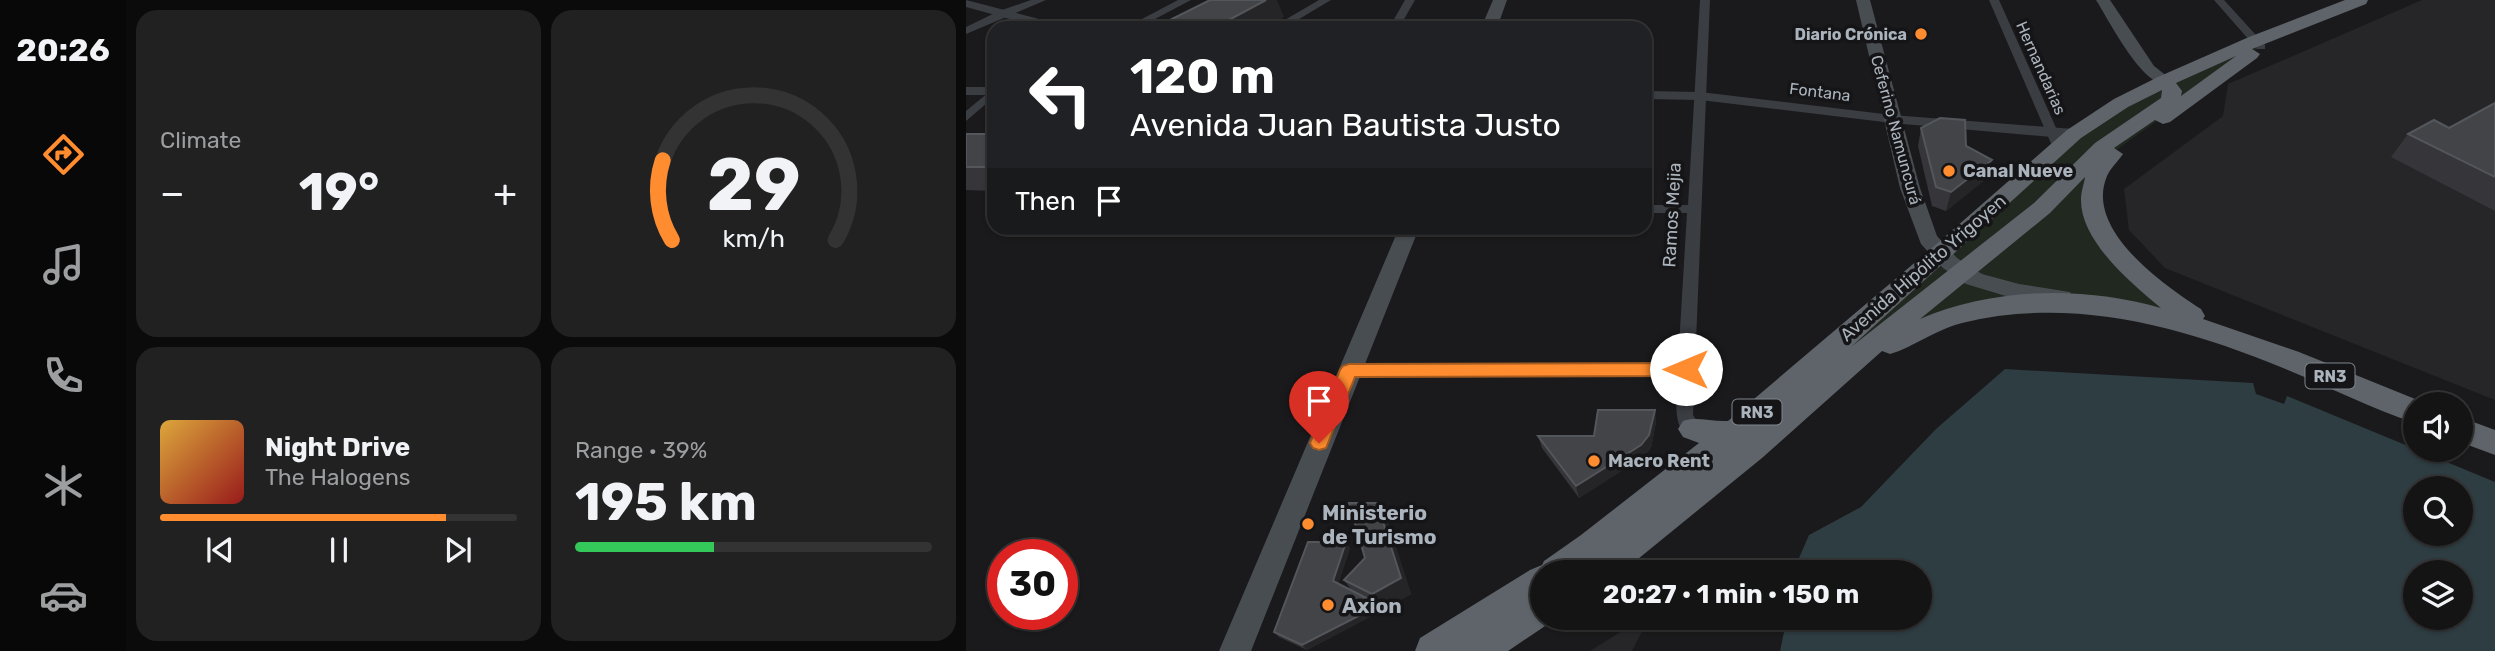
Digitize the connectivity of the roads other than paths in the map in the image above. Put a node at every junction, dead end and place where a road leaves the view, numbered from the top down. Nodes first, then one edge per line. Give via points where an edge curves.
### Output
1 (1027, 0) edge
2 (1041, 0) edge
3 (1186, 0) edge
4 (1326, 0) edge
5 (1410, 0) edge
6 (1500, 0) edge
7 (1704, 0) edge
8 (1863, 0) edge
9 (1994, 0) edge
10 (2103, 0) edge
11 (2219, 0) edge
12 (2360, 0) edge
13 (966, 3) edge
14 (1007, 12) junction
15 (987, 21) edge
16 (988, 21) edge
17 (1036, 21) edge
18 (1144, 21) edge
19 (1288, 21) edge
20 (1398, 21) edge
21 (1492, 21) edge
22 (2284, 30) joint
23 (966, 31) edge
24 (2258, 44) junction
25 (2165, 81) junction
26 (966, 91) edge
27 (987, 91) edge
28 (1652, 95) edge
29 (1700, 96) junction
30 (987, 98) edge
31 (966, 117) edge
32 (1892, 118) junction
33 (2062, 139) junction
34 (1652, 209) edge
35 (1693, 209) junction
36 (1406, 235) edge
37 (1952, 263) junction
38 (2151, 313) junction
39 (2244, 342) junction
40 (1686, 369) junction
41 (1349, 370) junction
42 (1813, 395) junction
43 (2403, 406) edge
44 (1693, 429) joint
45 (1734, 433) junction
46 (2473, 434) edge
47 (2495, 443) edge
48 (1573, 560) edge
49 (1615, 560) edge
50 (1530, 589) edge
51 (1530, 616) edge
52 (1235, 651) edge
53 (1433, 651) edge
54 (1476, 651) edge

1 - 14 street
2 - 14 street
3 - 18 street
4 - 19 street
5 - 20 street
6 - 21 main road
7 - 29 street, Ramos Mejia
8 - 32 main road, Ceferino Namuncurá
9 - 33 street, Hernandarias
10 - 25 main road via 2148,69
11 - 24 street
12 - 22 highway
13 - 14 street
14 - 16 street
14 - 17 street
15 - 23 street
22 - 24 highway
24 - 25 highway, Avenida Hipólito Yrigoyen / RN3
24 - 39 highway via 2115,151 2098,172 2092,196 2104,235 2139,277 2192,316
25 - 33 highway, Avenida Hipólito Yrigoyen / RN3
25 - 37 highway via 2172,91 2171,100 2102,147 2042,208
26 - 27 street
28 - 29 street, Fontana
29 - 32 street, Fontana
29 - 35 street, Ramos Mejia
30 - 31 street
32 - 33 street, Fontana
32 - 37 main road, Ceferino Namuncurá via 1923,230
33 - 37 highway, Avenida Hipólito Yrigoyen / RN3
34 - 35 street
35 - 40 street, Ramos Mejia
36 - 41 main road
37 - 38 main road via 1988,284 2019,292
37 - 42 highway via 1876,341
37 - 45 highway, Avenida Hipólito Yrigoyen / RN3
38 - 39 highway, RN3
38 - 42 highway, RN3 via 2057,302 1960,315 1897,340
39 - 43 highway, RN3
40 - 41 street
40 - 44 street, Ramos Mejia via 1684,416
41 - 52 main road
42 - 49 highway, RN3
44 - 45 highway via 1707,434
45 - 48 highway, Avenida Hipólito Yrigoyen / RN3
46 - 47 highway
50 - 53 highway
51 - 54 highway

